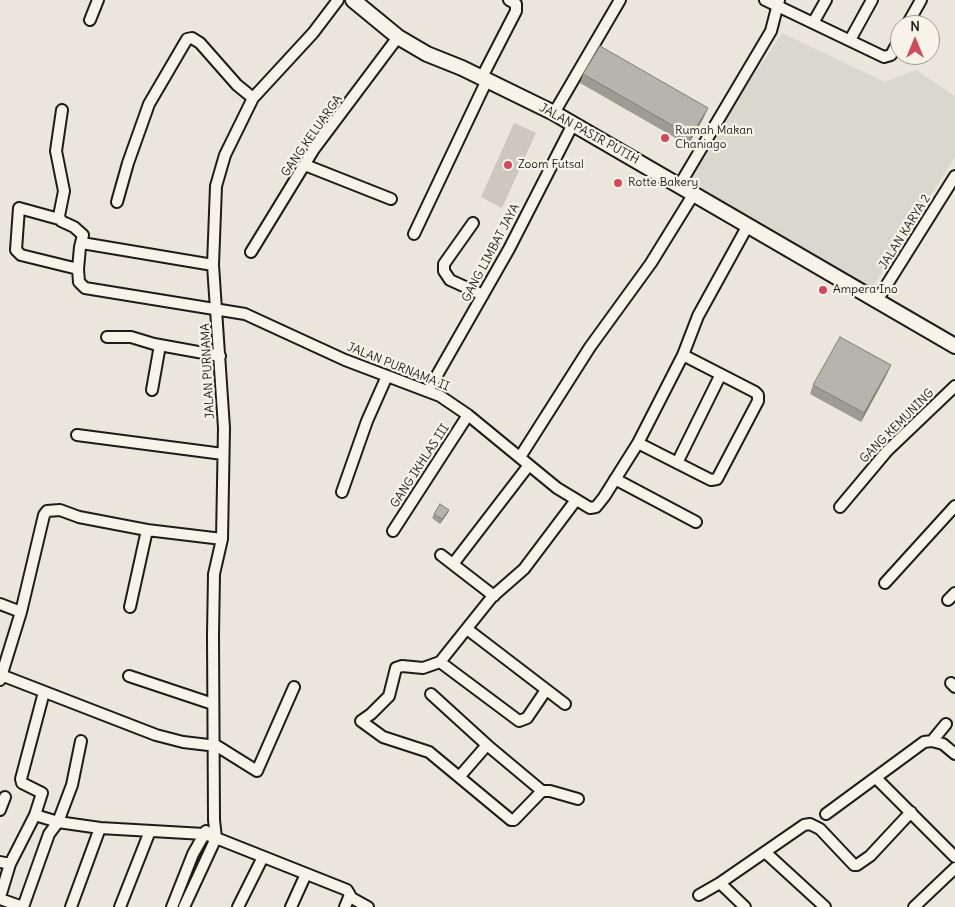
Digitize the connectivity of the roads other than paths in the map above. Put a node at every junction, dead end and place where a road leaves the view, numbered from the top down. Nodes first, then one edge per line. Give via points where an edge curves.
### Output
1 (98, 0) edge
2 (338, 0) edge
3 (353, 0) edge
4 (509, 0) edge
5 (620, 0) edge
6 (765, 0) edge
7 (826, 0) edge
8 (872, 0) edge
9 (921, 0) edge
10 (777, 2) edge
11 (913, 15) edge
12 (90, 20) dead end
13 (814, 23) junction
14 (398, 37) junction
15 (850, 40) junction
16 (890, 55) edge
17 (485, 79) junction
18 (253, 98) junction
19 (62, 110) dead end
20 (554, 113) junction
21 (573, 124) junction
22 (305, 165) junction
23 (955, 176) edge
24 (680, 186) junction
25 (693, 195) junction
26 (391, 198) dead end
27 (117, 202) dead end
28 (59, 219) junction
29 (473, 224) dead end
30 (747, 227) junction
31 (414, 234) dead end
32 (82, 243) junction
33 (251, 252) dead end
34 (213, 265) junction
35 (78, 269) junction
36 (483, 295) junction
37 (876, 302) junction
38 (217, 309) junction
39 (107, 337) dead end
40 (160, 345) junction
41 (955, 346) edge
42 (683, 355) junction
43 (220, 356) junction
44 (387, 376) junction
45 (720, 376) junction
46 (955, 386) edge
47 (152, 390) dead end
48 (428, 391) junction
49 (468, 415) junction
50 (77, 435) dead end
51 (638, 443) junction
52 (224, 454) junction
53 (520, 457) junction
54 (677, 463) junction
55 (529, 465) junction
56 (615, 479) junction
57 (342, 492) dead end
58 (576, 500) junction
59 (955, 506) edge
60 (840, 507) dead end
61 (696, 522) dead end
62 (147, 530) junction
63 (393, 530) dead end
64 (222, 539) junction
65 (441, 555) dead end
66 (453, 564) junction
67 (885, 583) dead end
68 (494, 596) junction
69 (0, 604) edge
70 (130, 607) dead end
71 (21, 612) junction
72 (467, 629) junction
73 (440, 662) junction
74 (129, 676) dead end
75 (1, 677) edge
76 (294, 687) dead end
77 (546, 690) junction
78 (44, 692) junction
79 (431, 694) dead end
80 (213, 704) junction
81 (565, 704) dead end
82 (946, 724) dead end
83 (82, 741) dead end
84 (932, 741) junction
85 (487, 745) junction
86 (214, 746) junction
87 (955, 754) edge
88 (460, 776) junction
89 (876, 778) junction
90 (542, 791) junction
91 (578, 799) dead end
92 (911, 812) junction
93 (826, 814) dead end
94 (35, 815) junction
95 (214, 820) junction
96 (58, 822) junction
97 (100, 828) junction
98 (150, 831) junction
99 (204, 834) junction
100 (216, 838) junction
101 (765, 852) junction
102 (264, 857) junction
103 (955, 857) edge
104 (5, 863) edge
105 (955, 868) edge
106 (306, 874) junction
107 (720, 883) junction
108 (699, 895) dead end
109 (350, 897) junction
110 (0, 898) edge
111 (23, 907) edge
112 (70, 907) edge
113 (120, 907) edge
114 (172, 907) edge
115 (184, 907) edge
116 (238, 907) edge
117 (291, 907) edge
118 (344, 907) edge
119 (368, 907) edge
120 (745, 907) edge
121 (825, 907) edge
122 (914, 907) edge

1 - 12 street
2 - 18 street, JALAN PURNAMA via 313,34
3 - 14 highway, JALAN PASIR PUTIH
4 - 17 street via 516,4 516,10
5 - 20 street
6 - 10 street
7 - 13 street
8 - 15 street
9 - 11 street
10 - 13 street
10 - 24 street via 771,31
13 - 15 street
14 - 17 highway, JALAN PASIR PUTIH via 427,54
14 - 22 street, GANG KELUARGA
15 - 16 street via 884,57
17 - 20 highway, JALAN PASIR PUTIH
17 - 31 street
18 - 27 street via 237,85 200,43 187,39 149,104
18 - 34 street, JALAN PURNAMA via 219,172
19 - 28 street via 56,151 64,191
20 - 21 highway, JALAN PASIR PUTIH
21 - 24 highway, JALAN PASIR PUTIH
21 - 36 street, GANG LIMBAT JAYA
22 - 26 street
22 - 33 street, GANG KELUARGA
23 - 37 street, JALAN KARYA 2
24 - 25 highway, JALAN PASIR PUTIH
25 - 30 highway, JALAN PASIR PUTIH
25 - 53 street
28 - 32 street via 83,235
28 - 35 street via 18,208 16,250 21,255
29 - 36 street via 444,264 444,270 450,280
30 - 37 highway, JALAN PASIR PUTIH
30 - 42 street, JALAN PURNAMA II via 698,316
32 - 34 street
32 - 35 street
34 - 38 street, JALAN PURNAMA
35 - 38 street, JALAN PURNAMA II via 79,282 85,288
36 - 48 street, GANG LIMBAT JAYA
37 - 41 highway, JALAN PASIR PUTIH
38 - 43 street, JALAN PURNAMA
38 - 44 street, JALAN PURNAMA II via 244,314
39 - 40 street via 131,337
40 - 43 street
40 - 47 street
42 - 45 street
42 - 51 street, JALAN PURNAMA II
43 - 52 street, JALAN PURNAMA
44 - 48 street, JALAN PURNAMA II
44 - 57 street
45 - 54 street
45 - 54 street via 755,392 758,401 717,479 711,480
46 - 60 street, GANG KEMUNING via 887,451
48 - 49 street, JALAN PURNAMA II
49 - 53 street, JALAN PURNAMA II
49 - 63 street, GANG IKHLAS III
50 - 52 street
51 - 54 street
51 - 56 street, JALAN PURNAMA II
52 - 64 street, JALAN PURNAMA
53 - 55 street, JALAN PURNAMA II
55 - 58 street, JALAN PURNAMA II
55 - 66 street
56 - 58 street, JALAN PURNAMA II via 593,508 586,508
56 - 61 street
58 - 68 street via 524,570
59 - 67 street
62 - 64 street
62 - 70 street
62 - 71 street via 79,517 60,510 47,512
64 - 80 street, JALAN PURNAMA via 214,574
65 - 66 street
66 - 68 street
68 - 72 street
69 - 71 street
71 - 75 street
72 - 73 street
72 - 77 street
73 - 77 street via 519,720 527,718
73 - 88 street via 423,668 398,667 388,696 361,721 383,737 429,752
74 - 80 street
75 - 78 street
76 - 86 street via 257,772
77 - 81 street
78 - 86 street via 156,735
78 - 94 street via 21,779 42,793
79 - 85 street
80 - 86 street, JALAN PURNAMA
82 - 84 street
83 - 96 street via 72,785
84 - 87 street via 943,744
84 - 89 street via 924,742
85 - 88 street
85 - 90 street
86 - 95 street, JALAN PURNAMA
88 - 90 street via 511,820
89 - 92 street
89 - 93 street
90 - 91 street
92 - 101 street via 859,864 854,865 820,830 808,823
92 - 103 street
94 - 96 street
94 - 104 street
95 - 99 street
95 - 100 street, JALAN PURNAMA
96 - 97 street
96 - 111 street via 49,834
97 - 98 street
97 - 112 street
98 - 99 street
98 - 113 street
99 - 100 street
99 - 114 street
100 - 102 street
100 - 115 street
101 - 107 street
101 - 121 street
102 - 106 street
102 - 116 street
104 - 110 street
105 - 122 street
106 - 109 street via 347,890
106 - 117 street
107 - 108 street
107 - 120 street
109 - 118 street
109 - 119 street
110 - 111 street

